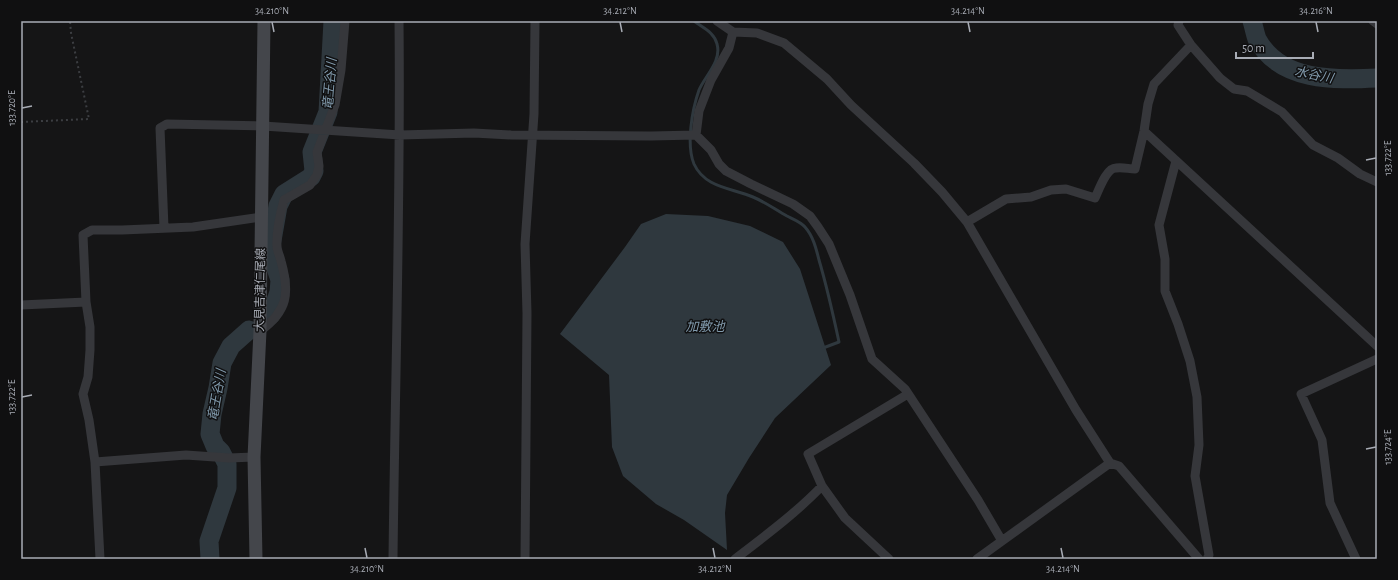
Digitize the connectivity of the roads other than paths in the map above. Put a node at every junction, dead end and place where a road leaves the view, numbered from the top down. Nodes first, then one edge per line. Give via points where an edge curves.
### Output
1 (264, 21) edge
2 (344, 21) edge
3 (399, 21) edge
4 (535, 21) edge
5 (716, 21) edge
6 (1179, 21) edge
7 (1373, 21) edge
8 (1377, 24) edge
9 (733, 32) junction
10 (1191, 45) junction
11 (263, 126) junction
12 (322, 131) junction
13 (1144, 131) junction
14 (400, 135) junction
15 (532, 135) junction
16 (696, 135) junction
17 (1176, 162) junction
18 (1377, 182) edge
19 (261, 217) junction
20 (966, 222) junction
21 (164, 228) junction
22 (86, 302) junction
23 (21, 305) edge
24 (260, 331) junction
25 (1377, 346) edge
26 (1377, 359) edge
27 (908, 394) junction
28 (254, 457) junction
29 (95, 462) junction
30 (1110, 463) junction
31 (822, 486) junction
32 (1002, 541) junction
33 (100, 559) edge
34 (256, 559) edge
35 (393, 559) edge
36 (525, 559) edge
37 (735, 559) edge
38 (889, 559) edge
39 (977, 559) edge
40 (1199, 559) edge
41 (1207, 559) edge
42 (1356, 559) edge

1 - 11 main road, 大見吉津仁尾線
2 - 12 street via 341,70 335,105
3 - 14 street
4 - 15 street
5 - 9 street
6 - 10 street via 1178,25
7 - 8 street
9 - 16 street via 729,48 711,80 700,111
9 - 20 street via 757,32 784,43 827,79 851,105 914,163
10 - 13 street via 1154,84
10 - 18 street via 1220,78 1234,89 1247,91 1282,112 1313,145
11 - 12 street
11 - 19 main road, 大見吉津仁尾線
11 - 21 street via 167,124 160,128
12 - 14 street
12 - 24 street via 318,152 320,166 316,175 310,184 284,200 279,218 277,247 287,289 281,310 271,323
13 - 17 street
13 - 20 street via 1135,169 1111,169 1095,198 1066,189 1051,190 1031,197 1006,199
14 - 15 street
14 - 35 street
15 - 16 street
15 - 36 street via 525,244
16 - 27 street via 726,171 793,204 810,216 829,244 872,359
17 - 25 street
17 - 41 street via 1159,225 1165,259 1166,291 1190,361 1197,398 1199,445 1195,476 1209,555
19 - 21 street via 193,227
19 - 24 main road, 大見吉津仁尾線
20 - 30 street via 1076,410
21 - 22 street via 92,230 83,235
22 - 23 street
22 - 29 street via 90,350 88,377 83,394 90,420
24 - 28 main road, 大見吉津仁尾線
26 - 42 street via 1301,394 1322,440 1330,503
27 - 31 street via 808,454
27 - 32 street
28 - 29 street via 229,458 186,454
28 - 34 main road, 大見吉津仁尾線
29 - 33 street
30 - 32 street
30 - 40 street via 1119,466
31 - 37 street
31 - 38 street via 845,518
32 - 39 street

